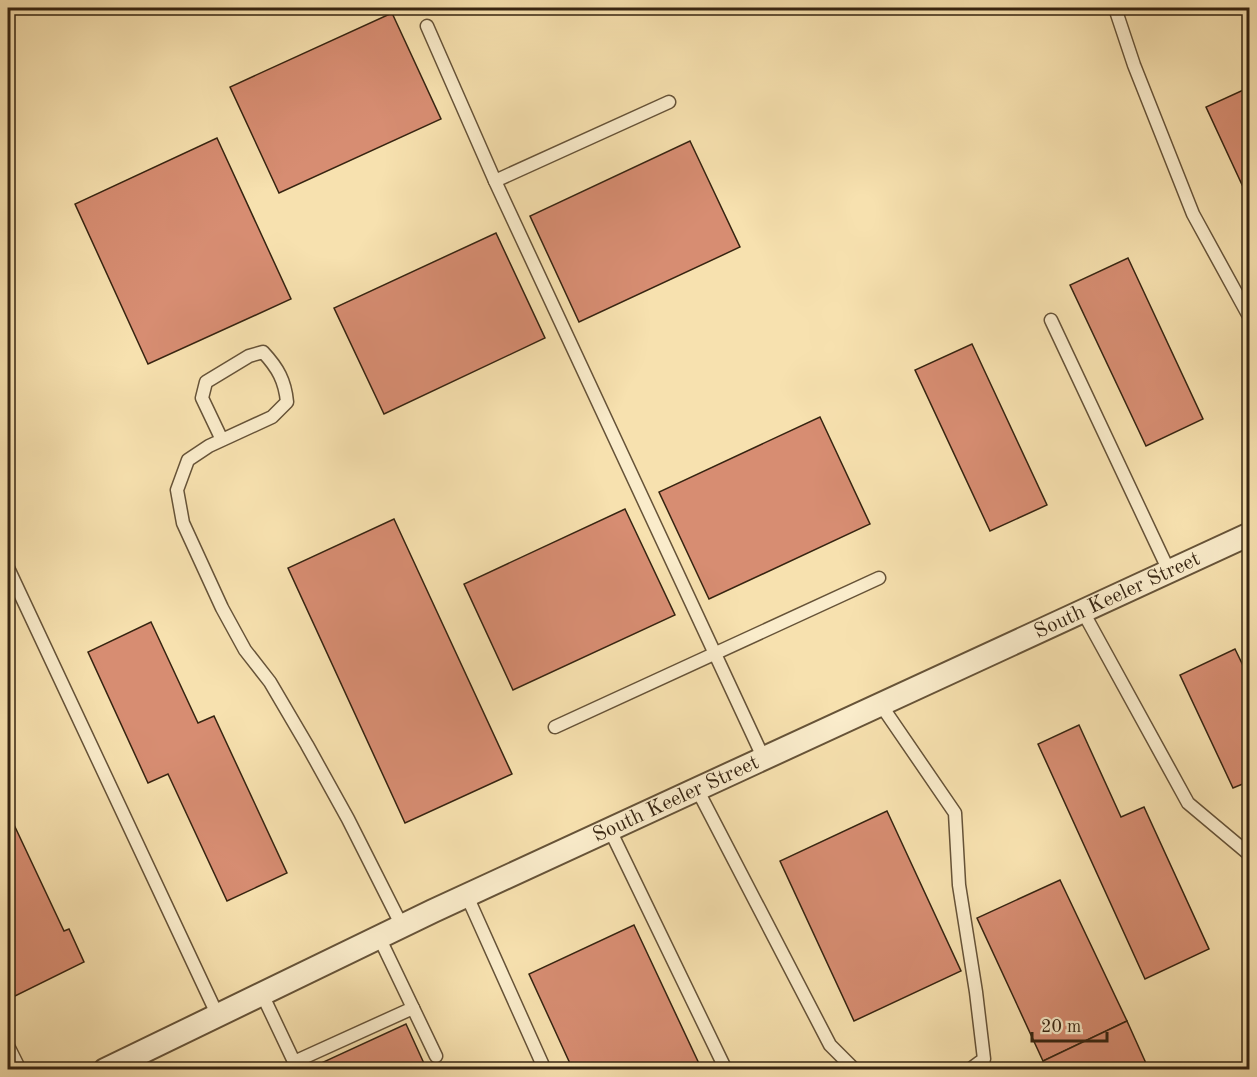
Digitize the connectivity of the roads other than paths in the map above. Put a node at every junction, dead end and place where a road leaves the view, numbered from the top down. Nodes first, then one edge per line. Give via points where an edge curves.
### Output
1 (1115, 8) edge
2 (427, 26) dead end
3 (669, 102) dead end
4 (495, 181) junction
5 (1250, 318) edge
6 (1051, 320) dead end
7 (222, 440) junction
8 (1249, 536) edge
9 (8, 568) edge
10 (1169, 571) junction
11 (879, 578) dead end
12 (1082, 610) junction
13 (715, 654) junction
14 (881, 705) junction
15 (555, 727) dead end
16 (763, 757) junction
17 (697, 789) junction
18 (609, 830) junction
19 (1250, 855) edge
20 (467, 896) junction
21 (402, 926) junction
22 (379, 937) junction
23 (262, 994) junction
24 (413, 1008) junction
25 (217, 1014) junction
26 (8, 1046) edge
27 (436, 1056) dead end
28 (296, 1066) edge
29 (20, 1070) edge
30 (105, 1070) edge
31 (545, 1070) edge
32 (726, 1070) edge
33 (855, 1070) edge
34 (969, 1070) edge

1 - 5 lane via 1193,214
2 - 4 lane
3 - 4 lane
4 - 13 lane
6 - 10 lane
7 - 7 lane via 272,417 287,402 285,384 276,365 263,352 206,382 202,398
7 - 21 lane via 188,460 177,490 183,523 222,608 317,763
8 - 10 street, South Keeler Street
9 - 25 lane
10 - 12 street, South Keeler Street
11 - 13 lane
12 - 14 street, South Keeler Street
12 - 19 lane via 1188,803
13 - 15 lane
13 - 16 lane
14 - 16 street, South Keeler Street
14 - 34 lane via 955,813 959,885 984,1059
16 - 17 street, South Keeler Street
17 - 18 street, South Keeler Street
17 - 33 lane via 830,1046
18 - 20 street, South Keeler Street
18 - 32 lane
20 - 21 street, South Keeler Street
20 - 31 lane
21 - 22 street, South Keeler Street
22 - 23 street, South Keeler Street
22 - 24 lane
23 - 25 street, South Keeler Street
23 - 28 lane
24 - 27 lane
24 - 28 lane
25 - 30 street, South Keeler Street
26 - 29 lane

